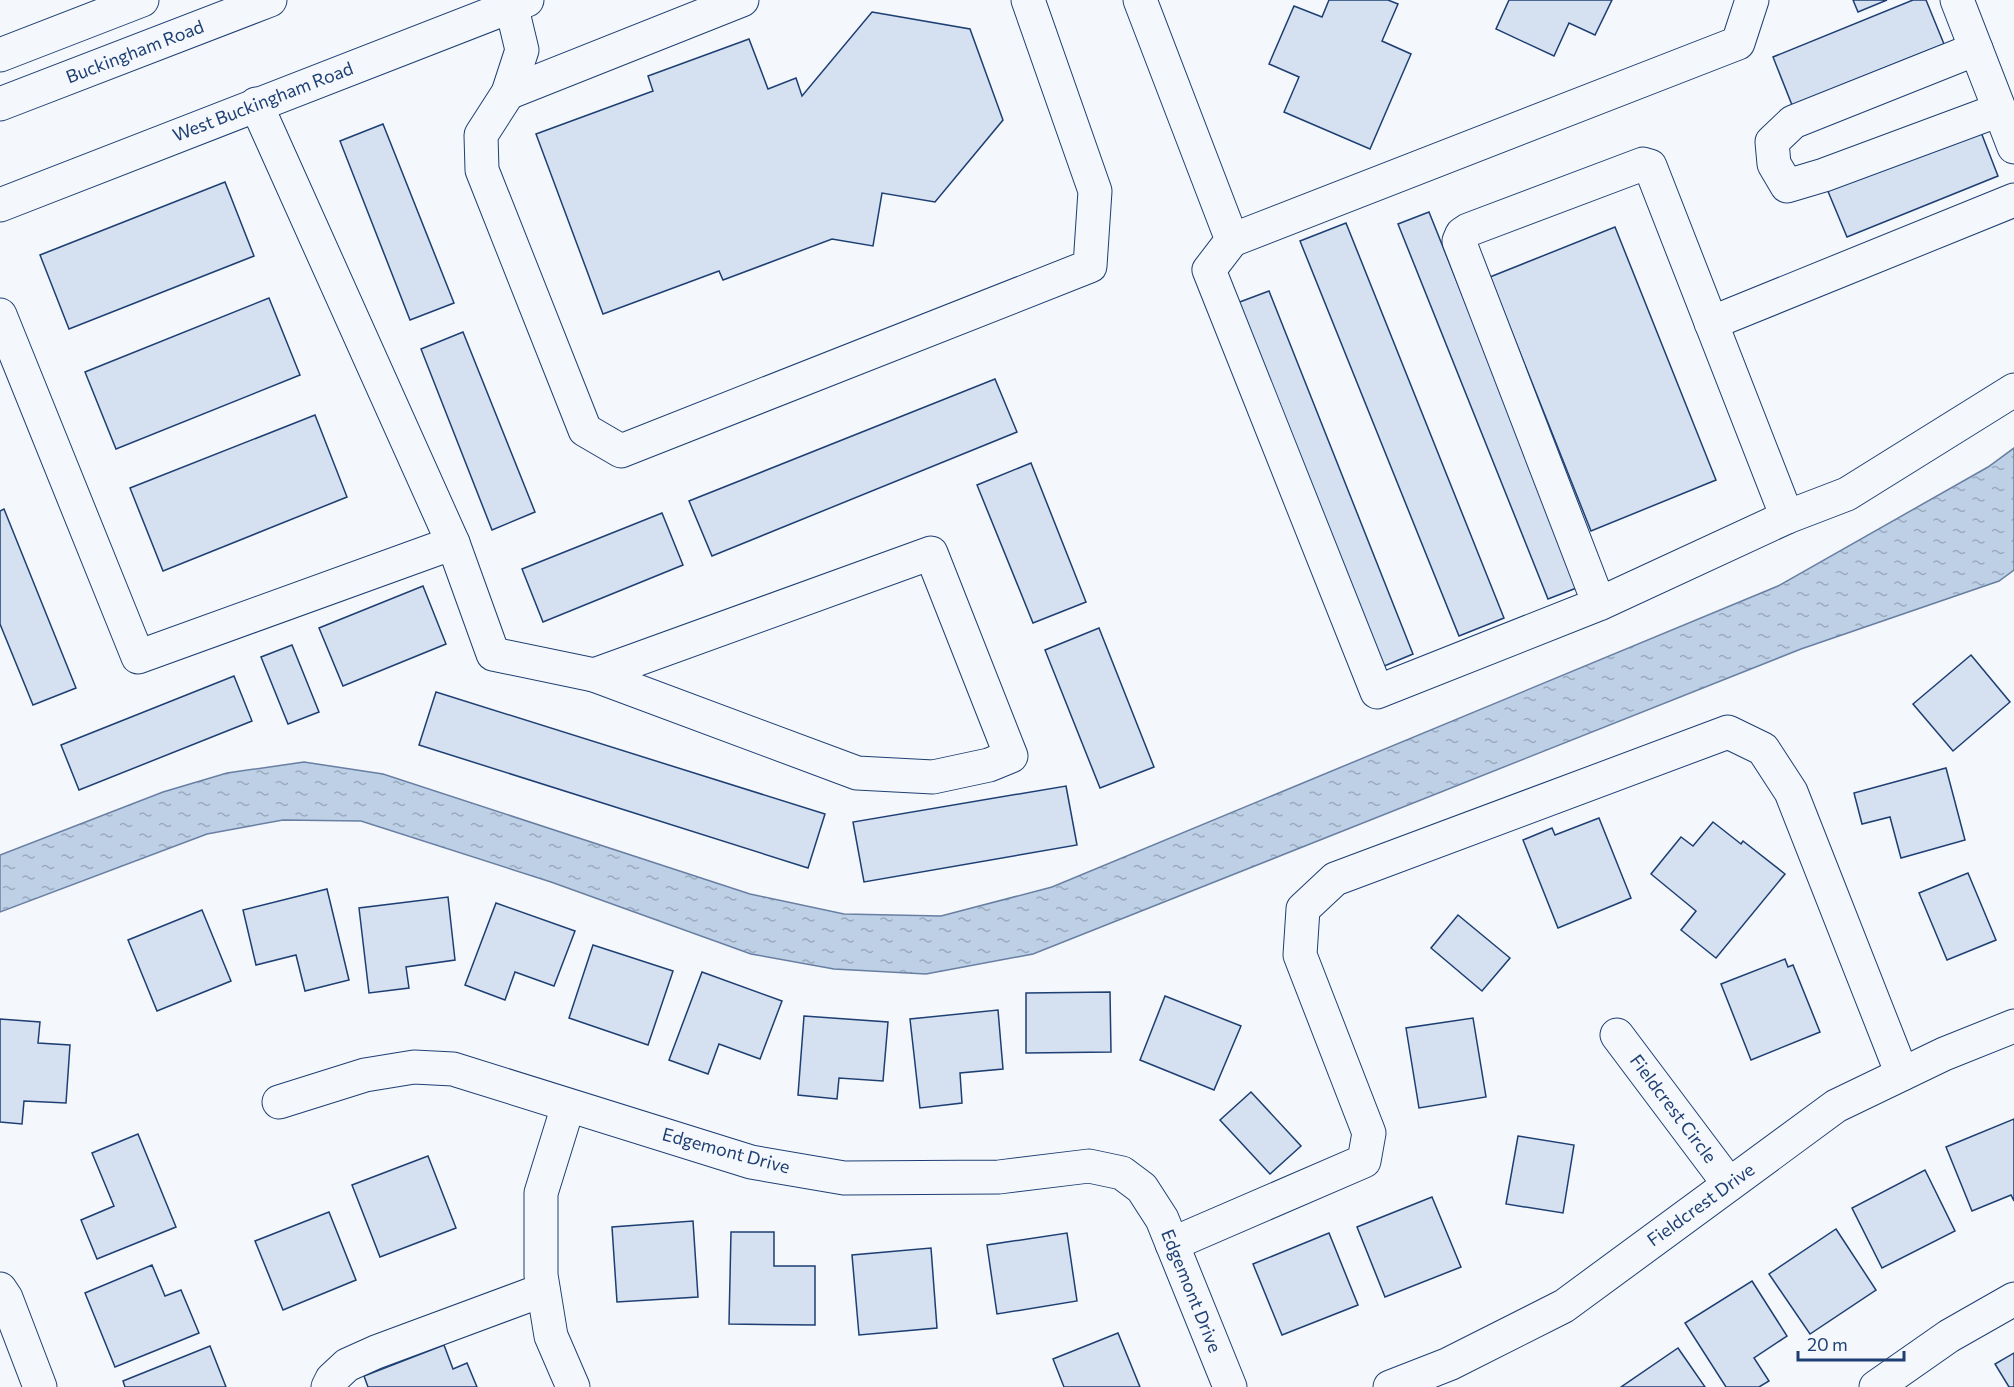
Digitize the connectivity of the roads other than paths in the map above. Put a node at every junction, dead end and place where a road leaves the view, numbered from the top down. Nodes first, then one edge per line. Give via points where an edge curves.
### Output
1 (142, 0) edge
2 (270, 0) edge
3 (742, 0) edge
4 (1028, 0) edge
5 (1140, 0) edge
6 (1752, 0) edge
7 (1957, 0) edge
8 (517, 2) edge
9 (1976, 50) junction
10 (0, 55) edge
11 (2001, 89) edge
12 (508, 93) junction
13 (0, 104) edge
14 (256, 104) junction
15 (2014, 147) edge
16 (2014, 200) edge
17 (0, 205) edge
18 (1232, 240) junction
19 (0, 315) edge
20 (1711, 322) junction
21 (2014, 390) edge
22 (1787, 517) junction
23 (453, 543) junction
24 (1599, 604) junction
25 (594, 675) junction
26 (2014, 1026) edge
27 (1617, 1035) dead end
28 (1902, 1074) junction
29 (279, 1102) dead end
30 (568, 1106) junction
31 (1729, 1184) junction
32 (1172, 1245) junction
33 (0, 1289) edge
34 (543, 1290) junction
35 (2014, 1299) edge
36 (40, 1387) edge
37 (328, 1387) edge
38 (573, 1387) edge
39 (1230, 1387) edge
40 (1390, 1387) edge
41 (1876, 1387) edge

1 - 10 street
2 - 13 street, Buckingham Road
3 - 12 street
4 - 12 street via 1095,190 1090,266 621,450 585,430 482,170 481,135
5 - 18 street
6 - 18 street via 1738,43
7 - 9 street
8 - 12 street via 522,50
8 - 14 street, West Buckingham Road
9 - 11 street
9 - 11 street via 1792,122 1772,142 1774,164 1787,186 1824,175
11 - 15 street
14 - 17 street, West Buckingham Road
14 - 23 street
16 - 20 street
18 - 24 street via 1209,270 1377,692
19 - 23 street via 138,657
20 - 22 street
20 - 24 street via 1650,166 1643,164 1468,230 1459,241
21 - 22 street via 1847,494
22 - 24 street
23 - 25 street via 493,654
25 - 25 street via 857,773 933,777 1011,756 931,553
26 - 28 street, Fieldcrest Drive
27 - 31 street, Fieldcrest Circle
28 - 31 street, Fieldcrest Drive via 1836,1106
28 - 32 street via 1791,792 1763,749 1728,732 1335,879 1303,909 1300,955 1369,1133 1364,1161
29 - 30 street, Edgemont Drive via 365,1075 414,1067 453,1069
30 - 32 street, Edgemont Drive via 751,1162 844,1179 999,1177 1089,1166 1122,1173 1142,1188 1162,1219
30 - 34 street via 541,1193
31 - 40 street, Fieldcrest Drive via 1564,1306 1449,1364
32 - 39 street, Edgemont Drive
33 - 36 street
34 - 37 street via 347,1365
34 - 38 street via 551,1336
35 - 41 street via 1949,1336

